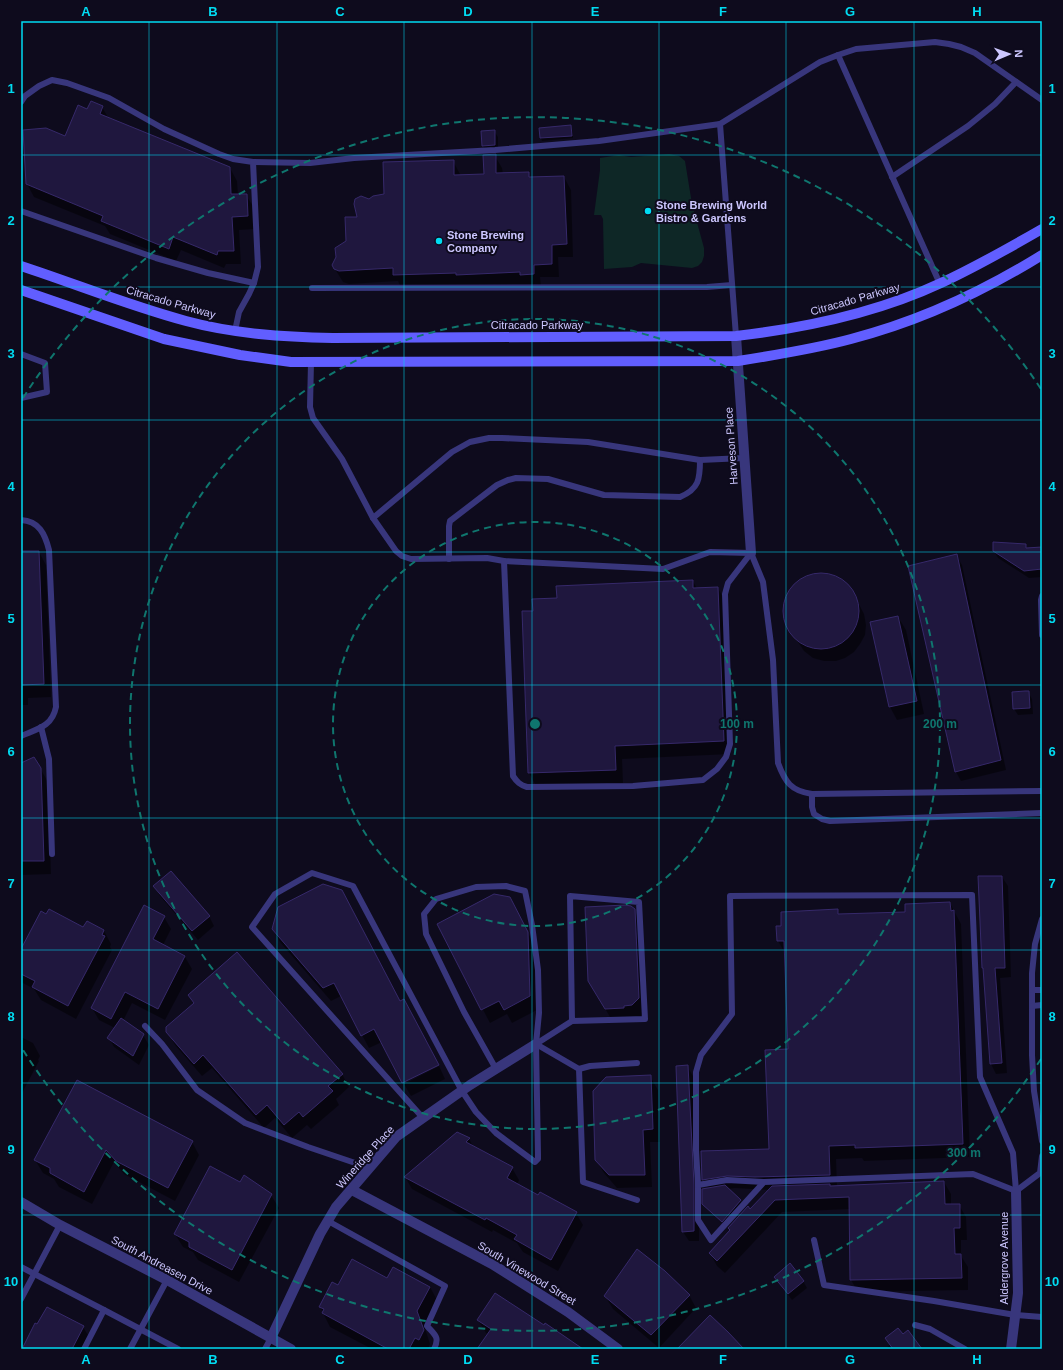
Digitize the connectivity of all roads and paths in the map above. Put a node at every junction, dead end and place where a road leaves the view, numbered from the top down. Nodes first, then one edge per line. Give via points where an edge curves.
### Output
1 (838, 55) junction
2 (1016, 82) junction
3 (1042, 100) edge
4 (21, 102) edge
5 (720, 124) junction
6 (253, 162) junction
7 (892, 177) junction
8 (21, 211) edge
9 (1042, 229) edge
10 (1042, 255) edge
11 (21, 266) edge
12 (254, 283) junction
13 (940, 284) junction
14 (732, 285) junction
15 (312, 288) dead end
16 (21, 290) edge
17 (235, 331) junction
18 (736, 336) junction
19 (21, 354) edge
20 (738, 361) junction
21 (311, 362) junction
22 (21, 398) edge
23 (744, 458) junction
24 (700, 460) junction
25 (373, 518) junction
26 (21, 520) edge
27 (751, 553) junction
28 (449, 559) junction
29 (504, 561) junction
30 (1042, 596) edge
31 (1042, 635) edge
32 (41, 727) junction
33 (21, 736) edge
34 (1042, 791) edge
35 (812, 794) junction
36 (1042, 813) edge
37 (52, 854) dead end
38 (1042, 919) edge
39 (1032, 990) junction
40 (1042, 990) edge
41 (1042, 1005) edge
42 (1032, 1006) junction
43 (572, 1021) junction
44 (145, 1026) dead end
45 (536, 1044) junction
46 (637, 1063) dead end
47 (496, 1069) junction
48 (579, 1069) junction
49 (462, 1091) junction
50 (423, 1118) junction
51 (1042, 1141) edge
52 (1042, 1156) edge
53 (370, 1168) junction
54 (764, 1182) junction
55 (698, 1185) junction
56 (352, 1190) junction
57 (1016, 1191) junction
58 (637, 1200) dead end
59 (21, 1202) edge
60 (328, 1221) junction
61 (60, 1224) junction
62 (814, 1240) dead end
63 (21, 1267) edge
64 (34, 1274) junction
65 (167, 1280) junction
66 (21, 1300) edge
67 (104, 1310) junction
68 (1015, 1316) junction
69 (1042, 1317) edge
70 (915, 1325) dead end
71 (140, 1329) junction
72 (271, 1338) junction
73 (613, 1347) edge
74 (84, 1349) edge
75 (130, 1349) edge
76 (178, 1349) edge
77 (265, 1349) edge
78 (291, 1349) edge
79 (434, 1349) edge
80 (965, 1349) edge
81 (1011, 1349) edge

1 - 2 lane via 856,49 935,42 949,44 975,53
1 - 5 lane via 820,62
1 - 7 lane
2 - 3 lane
2 - 7 lane via 995,104 968,126
4 - 6 lane via 39,86 52,80 67,83 109,98 164,130 219,154
5 - 6 lane via 599,141 495,150 310,163
5 - 14 lane
6 - 12 lane via 258,267
7 - 13 lane
8 - 12 lane via 156,258
9 - 13 main road, Citracado Parkway
10 - 20 main road via 955,302 888,328 791,353
11 - 17 main road, Citracado Parkway via 186,321
12 - 17 lane via 239,312
13 - 18 main road, Citracado Parkway via 858,313 772,332
14 - 15 lane
14 - 18 lane
16 - 21 main road via 164,339 240,355
17 - 18 main road, Citracado Parkway via 330,338
18 - 20 street, Harveson Place
19 - 22 lane via 45,363 47,392
20 - 21 main road
20 - 23 street, Harveson Place
21 - 25 lane via 310,407 313,418 342,459
23 - 24 lane
23 - 27 street, Harveson Place
24 - 25 lane via 573,440 480,439 452,452
24 - 28 lane via 697,484 688,494 680,497 604,495 548,479 524,477 497,484 450,522
25 - 28 lane via 402,556 411,559
26 - 32 lane via 29,520 39,527 46,537 49,550 56,707 51,721
27 - 29 lane via 710,552 663,569
27 - 29 lane via 728,583 725,594 730,744 726,756 718,769 703,780 632,786 527,787 521,785 513,776
27 - 35 lane via 763,582 773,660 778,763 782,774 794,789
28 - 29 lane via 486,558
30 - 31 lane
32 - 33 lane
32 - 37 lane via 49,759
34 - 35 lane
35 - 36 lane via 814,814 830,821
38 - 39 lane via 1035,944
39 - 40 lane
39 - 42 lane
41 - 42 lane
42 - 51 lane via 1034,1091
43 - 43 lane via 645,1019 639,902 570,896
43 - 45 lane
44 - 53 lane via 197,1090 245,1123
45 - 47 street, Wineridge Place
45 - 47 lane via 539,1013 538,970 525,890 506,886 476,887 436,899 424,914 426,934 464,1012
45 - 48 lane
45 - 49 lane via 538,1160 535,1162 496,1133 476,1112
46 - 48 lane
47 - 49 street, Wineridge Place
48 - 58 lane via 583,1182
49 - 50 street, Wineridge Place
49 - 50 lane via 353,886 312,873 276,894 252,927
50 - 53 street, Wineridge Place via 396,1137
52 - 57 lane via 1040,1173
53 - 56 street, Wineridge Place
54 - 55 lane via 727,1180
54 - 55 lane via 711,1240 698,1220
54 - 57 lane via 973,1174
55 - 57 lane via 696,1072 701,1055 732,1014 730,896 972,895 980,1077 1013,1153
56 - 60 street, Wineridge Place
56 - 73 street, South Vinewood Street via 492,1264 568,1312
57 - 68 street, Aldergrove Avenue via 1018,1293
59 - 61 street, South Andreasen Drive
60 - 72 street, Wineridge Place
60 - 79 lane via 446,1286 427,1326 437,1337 438,1342
61 - 64 lane
61 - 65 street, South Andreasen Drive
62 - 68 lane via 824,1285
63 - 64 lane
64 - 66 lane
64 - 67 lane
65 - 71 lane
65 - 72 street, South Andreasen Drive
67 - 71 lane
67 - 74 lane
68 - 69 lane
68 - 81 street, Aldergrove Avenue
70 - 80 lane via 930,1329
71 - 75 lane
71 - 76 lane
72 - 77 lane
72 - 78 street, South Andreasen Drive

